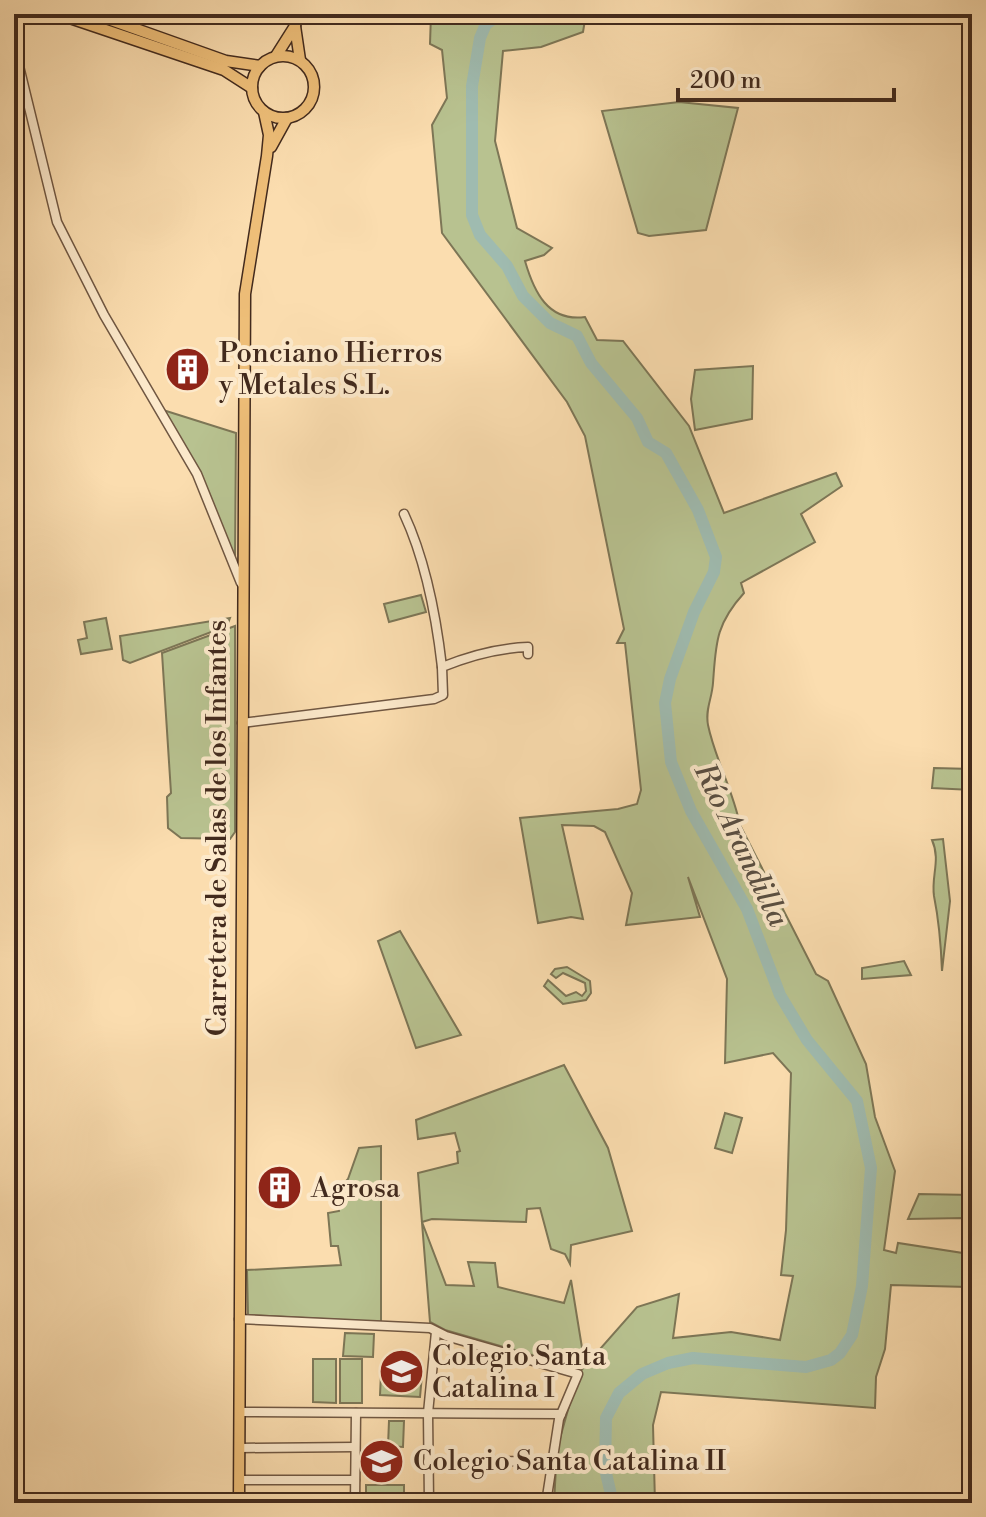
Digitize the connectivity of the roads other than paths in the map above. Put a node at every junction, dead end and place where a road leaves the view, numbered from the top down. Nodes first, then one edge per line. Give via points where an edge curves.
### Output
1 (58, 14) edge
2 (94, 14) edge
3 (296, 20) edge
4 (276, 56) junction
5 (300, 60) junction
6 (18, 62) dead end
7 (260, 66) junction
8 (252, 88) junction
9 (264, 112) junction
10 (287, 118) junction
11 (267, 156) junction
12 (404, 514) dead end
13 (242, 586) junction
14 (528, 654) dead end
15 (442, 667) junction
16 (242, 723) junction
17 (239, 1319) junction
18 (436, 1332) junction
19 (239, 1412) junction
20 (356, 1413) junction
21 (428, 1413) junction
22 (561, 1414) junction
23 (355, 1447) junction
24 (240, 1448) junction
25 (551, 1461) junction
26 (428, 1462) junction
27 (239, 1480) junction
28 (355, 1480) junction
29 (239, 1503) edge
30 (355, 1503) edge
31 (429, 1503) edge
32 (546, 1503) edge

1 - 8 main road via 224,70
2 - 7 main road via 226,61
3 - 4 main road
3 - 5 main road
4 - 5 main road
4 - 7 main road
5 - 10 main road via 314,81 313,98 303,112
6 - 13 street via 57,222 104,315 197,474
7 - 8 main road
8 - 9 main road
9 - 10 main road
9 - 11 main road, Carretera de Salas de los Infantes
10 - 11 main road, Carretera de Salas de los Infantes
11 - 13 main road, Carretera de Salas de los Infantes via 245,294
12 - 15 street via 417,541
13 - 16 main road, Carretera de Salas de los Infantes
14 - 15 street via 528,647 510,647
15 - 16 street via 443,695 434,699
16 - 17 main road, Carretera de Salas de los Infantes
17 - 18 street
17 - 19 main road, Carretera de Salas de los Infantes
18 - 21 street
18 - 22 street via 578,1374
19 - 20 street
19 - 24 main road, Carretera de Salas de los Infantes
20 - 21 street
20 - 23 street
21 - 22 street
21 - 26 street
22 - 25 street
23 - 24 street
23 - 28 street
24 - 27 main road, Carretera de Salas de los Infantes
25 - 26 street
25 - 32 street
26 - 31 street
27 - 28 street
27 - 29 main road, Carretera de Salas de los Infantes
28 - 30 street

